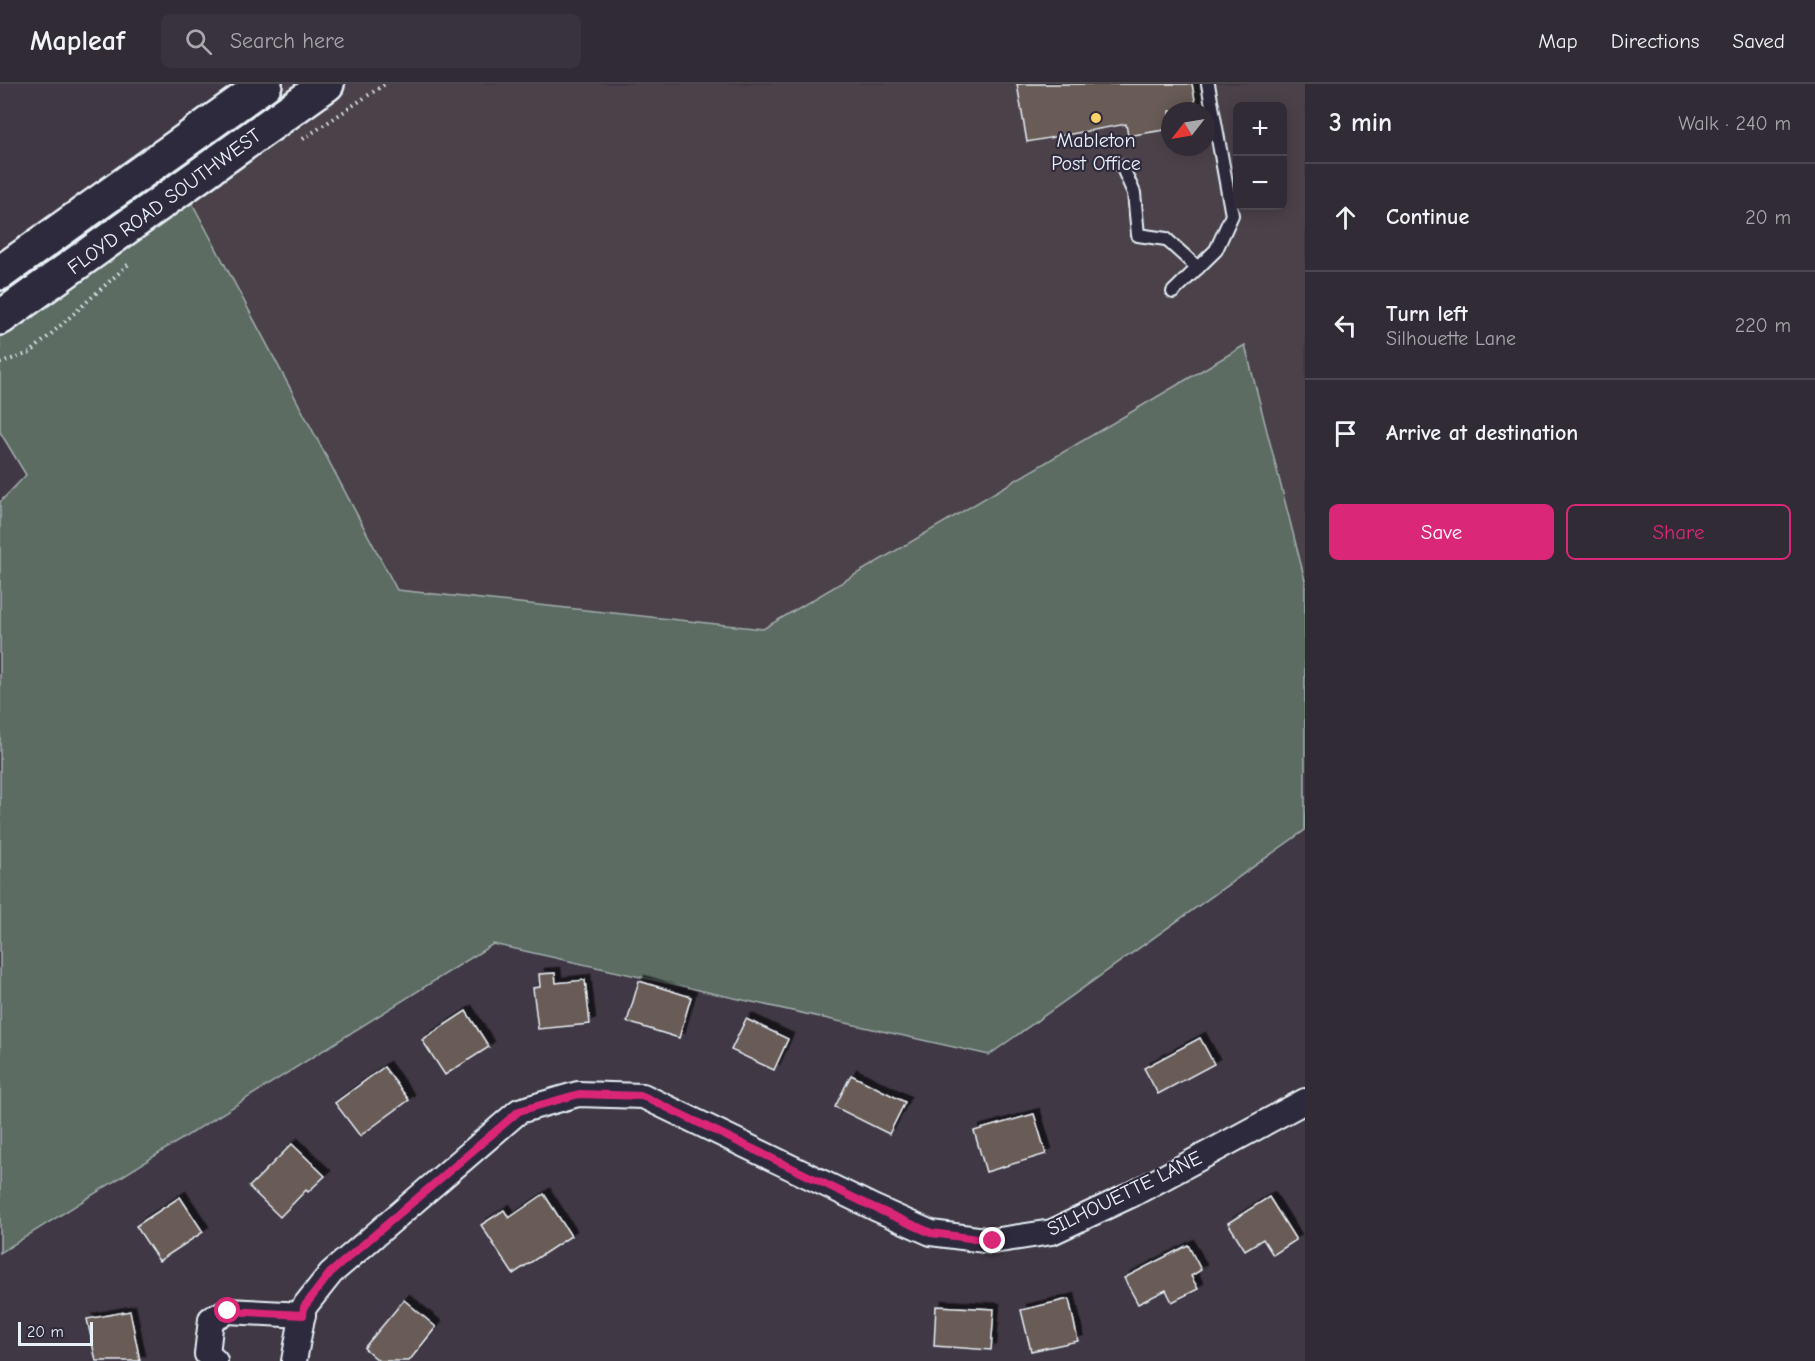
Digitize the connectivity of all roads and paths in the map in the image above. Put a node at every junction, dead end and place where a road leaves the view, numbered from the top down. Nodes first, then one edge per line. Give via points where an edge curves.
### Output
1 (266, 84) edge
2 (327, 84) edge
3 (385, 84) edge
4 (1208, 84) edge
5 (296, 144) dead end
6 (1122, 166) dead end
7 (132, 261) dead end
8 (1198, 268) junction
9 (0, 273) edge
10 (1173, 291) dead end
11 (0, 318) edge
12 (0, 363) edge
13 (1305, 1101) edge
14 (303, 1315) junction
15 (215, 1361) edge
16 (294, 1361) edge

1 - 9 main road, FLOYD ROAD SOUTHWEST
2 - 11 main road, FLOYD ROAD SOUTHWEST
3 - 5 path
4 - 8 lane via 1232,215 1216,250
6 - 8 lane via 1134,193 1138,234 1166,239
7 - 12 path via 30,352
8 - 10 lane
13 - 14 street, SILHOUETTE LANE via 1133,1194 1052,1232 993,1241 931,1233 643,1096 579,1094 519,1111 510,1118 330,1273 304,1307
14 - 15 street via 228,1311 211,1319 207,1354
14 - 16 street, SILHOUETTE LANE

